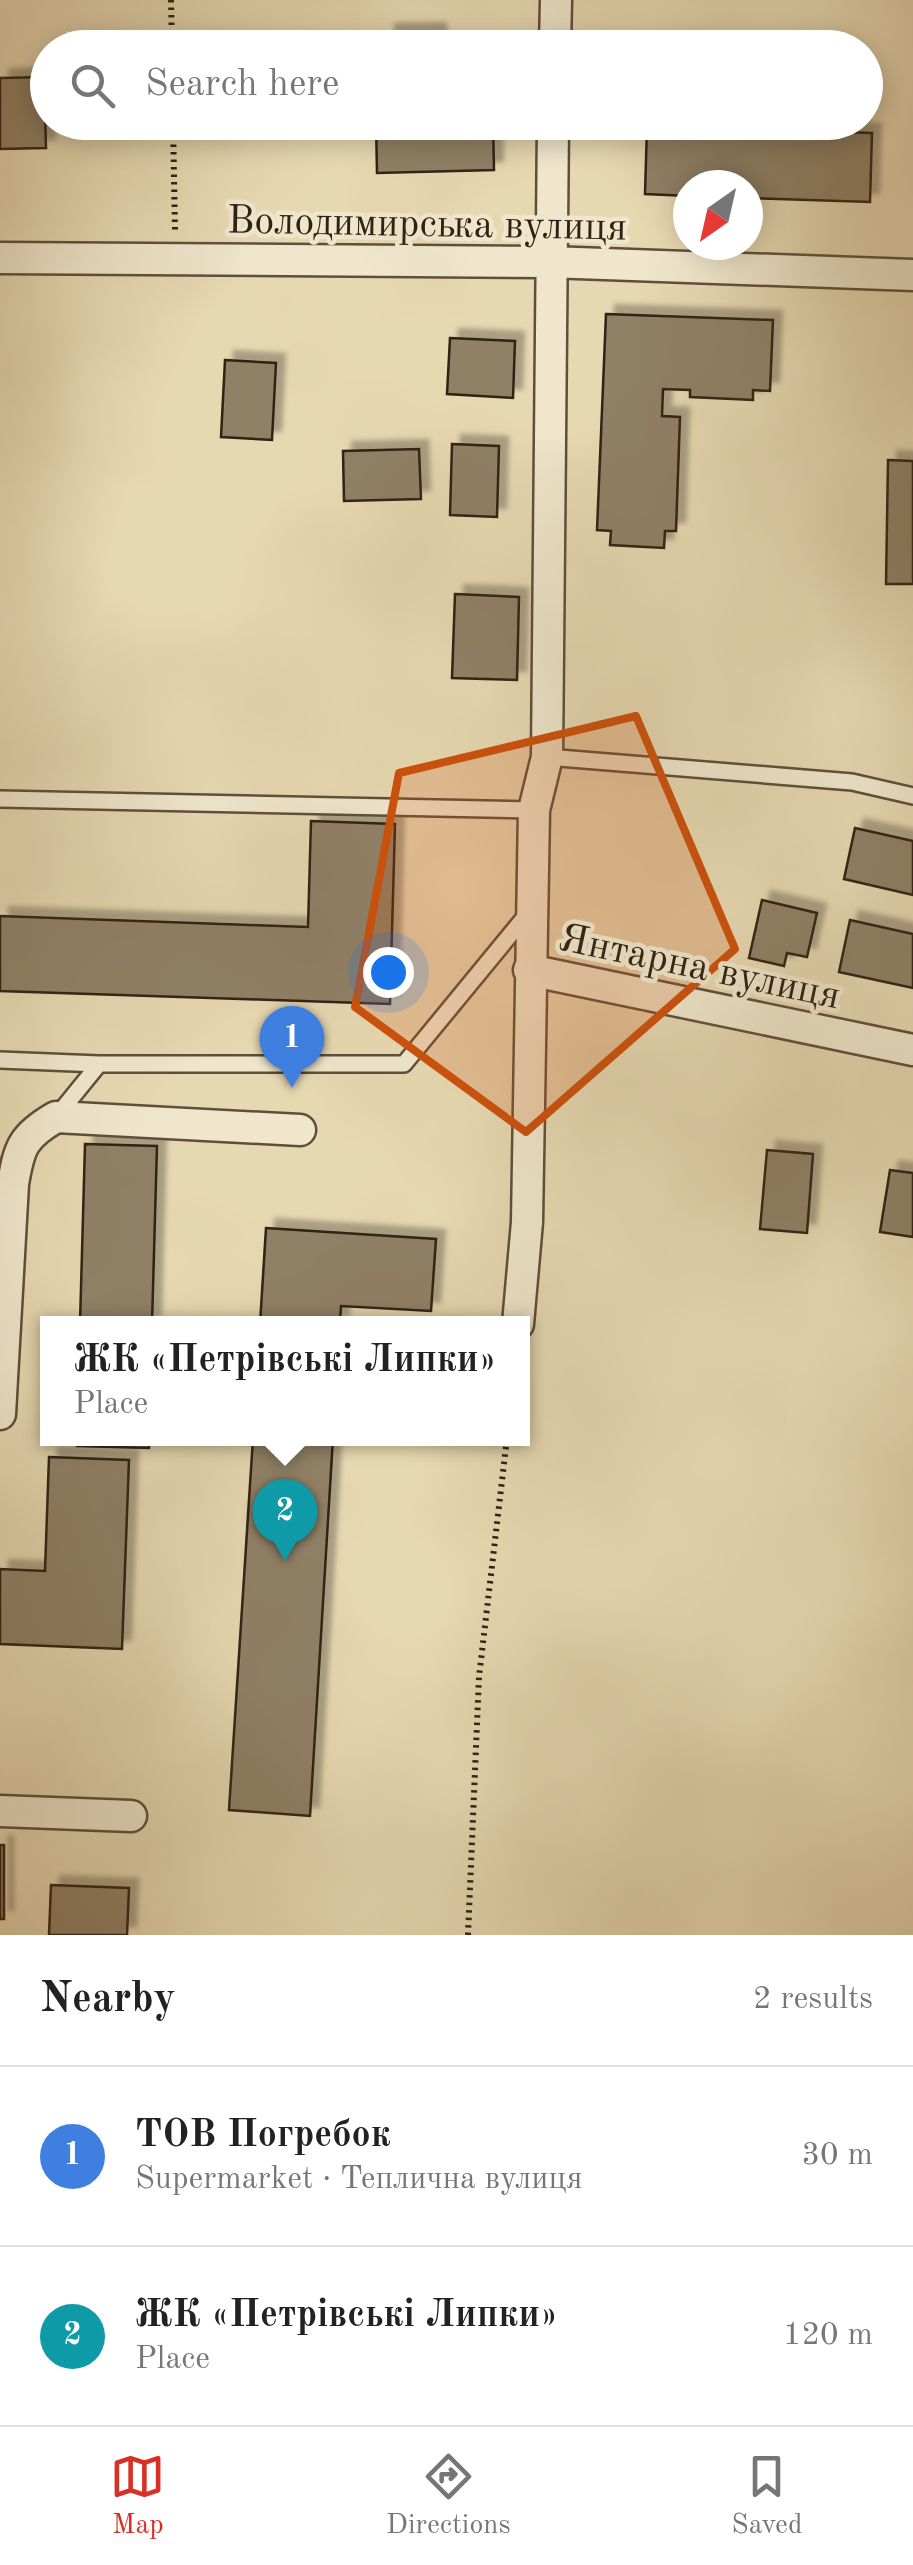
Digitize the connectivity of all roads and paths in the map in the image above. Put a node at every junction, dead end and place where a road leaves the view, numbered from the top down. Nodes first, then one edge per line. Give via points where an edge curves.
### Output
1 (171, 0) edge
2 (556, 0) edge
3 (172, 30) edge
4 (555, 30) edge
5 (173, 140) edge
6 (552, 140) edge
7 (0, 258) edge
8 (176, 260) junction
9 (549, 262) junction
10 (913, 275) edge
11 (547, 757) junction
12 (913, 796) edge
13 (0, 799) edge
14 (534, 810) junction
15 (531, 909) junction
16 (529, 970) junction
17 (913, 1050) edge
18 (0, 1060) edge
19 (99, 1064) junction
20 (56, 1117) junction
21 (300, 1130) dead end
22 (6, 1184) edge
23 (519, 1316) edge
24 (0, 1414) edge
25 (506, 1446) edge
26 (0, 1810) edge
27 (131, 1816) dead end
28 (468, 1935) edge

1 - 3 path
2 - 4 street
5 - 8 path
6 - 9 street
7 - 8 street, Володимирська вулиця
8 - 9 street, Володимирська вулиця
9 - 10 street, Володимирська вулиця
9 - 11 street
11 - 12 lane via 852,782
11 - 14 street
13 - 14 lane
14 - 15 street
15 - 16 street
15 - 19 lane via 404,1064
16 - 17 street, Янтарна вулиця
16 - 23 street via 527,1222
18 - 19 lane
19 - 20 lane
20 - 21 street
20 - 22 street via 31,1131
22 - 24 street
25 - 28 path via 479,1677
26 - 27 street

